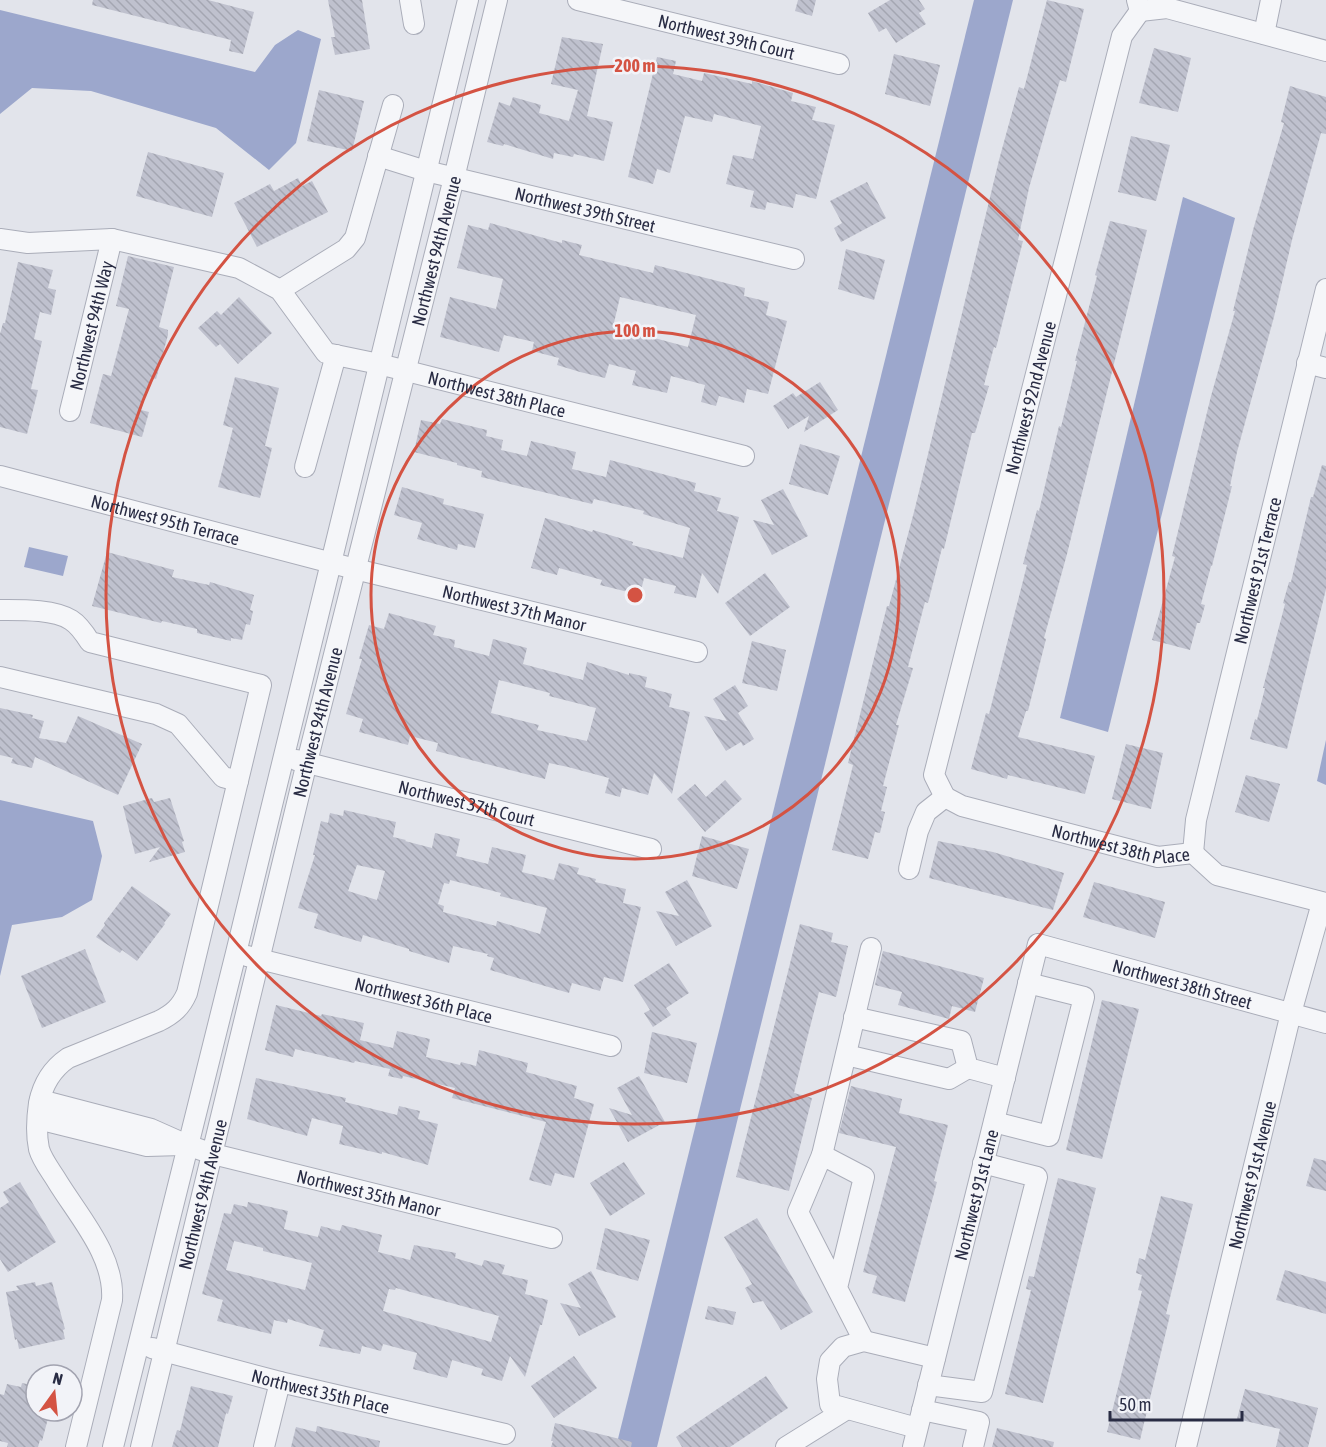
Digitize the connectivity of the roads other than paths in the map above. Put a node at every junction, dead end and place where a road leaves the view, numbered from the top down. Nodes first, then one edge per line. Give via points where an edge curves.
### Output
1 (410, 0) edge
2 (468, 0) edge
3 (497, 0) edge
4 (578, 0) edge
5 (1271, 0) edge
6 (1138, 6) edge
7 (414, 24) dead end
8 (1264, 34) junction
9 (1326, 51) edge
10 (839, 64) dead end
11 (393, 105) dead end
12 (378, 156) junction
13 (426, 171) junction
14 (454, 178) junction
15 (0, 239) edge
16 (112, 239) junction
17 (794, 259) dead end
18 (1326, 289) edge
19 (280, 290) junction
20 (336, 355) junction
21 (379, 364) junction
22 (1316, 366) edge
23 (405, 372) junction
24 (70, 411) dead end
25 (744, 456) dead end
26 (305, 467) dead end
27 (0, 476) edge
28 (331, 562) junction
29 (355, 568) junction
30 (0, 610) edge
31 (697, 652) dead end
32 (0, 677) edge
33 (282, 757) junction
34 (307, 762) junction
35 (238, 780) junction
36 (945, 797) junction
37 (651, 849) dead end
38 (1193, 852) junction
39 (909, 868) dead end
40 (1324, 903) edge
41 (1038, 944) joint
42 (871, 948) dead end
43 (236, 953) junction
44 (259, 959) junction
45 (1028, 983) junction
46 (1291, 1013) junction
47 (854, 1017) junction
48 (1326, 1023) edge
49 (611, 1046) dead end
50 (846, 1056) junction
51 (968, 1068) junction
52 (1005, 1077) junction
53 (39, 1110) junction
54 (994, 1122) junction
55 (187, 1145) junction
56 (213, 1154) junction
57 (822, 1155) junction
58 (983, 1163) junction
59 (552, 1238) dead end
60 (837, 1288) junction
61 (864, 1341) junction
62 (139, 1344) junction
63 (164, 1351) junction
64 (935, 1358) junction
65 (280, 1382) junction
66 (928, 1385) junction
67 (847, 1409) junction
68 (918, 1428) edge
69 (505, 1434) dead end
70 (806, 1440) edge
71 (76, 1447) edge
72 (113, 1447) edge
73 (141, 1447) edge
74 (264, 1447) edge
75 (786, 1447) edge
76 (973, 1447) edge
77 (1186, 1447) edge

1 - 7 street
2 - 13 street, Northwest 94th Avenue
3 - 14 street, Northwest 94th Avenue
4 - 10 street, Northwest 39th Court
5 - 8 street
6 - 8 street via 1167,8
6 - 36 street, Northwest 92nd Avenue via 1122,36 934,775
8 - 9 street
11 - 12 street
12 - 13 street, Northwest 39th Street
12 - 19 street via 355,238 346,249
13 - 14 street, Northwest 39th Street
13 - 21 street, Northwest 94th Avenue
14 - 17 street, Northwest 39th Street
14 - 23 street, Northwest 94th Avenue
15 - 16 street, Northwest 38th Place via 28,243
16 - 19 street, Northwest 38th Place via 239,268
16 - 24 street, Northwest 94th Way
18 - 22 street, Northwest 91st Terrace
19 - 20 street, Northwest 38th Place via 326,353
20 - 21 street, Northwest 38th Place
20 - 26 street
21 - 23 street, Northwest 38th Place
21 - 28 street, Northwest 94th Avenue
22 - 38 street, Northwest 91st Terrace via 1196,820
23 - 25 street, Northwest 38th Place
23 - 29 street, Northwest 94th Avenue
27 - 28 street, Northwest 95th Terrace
28 - 29 street, Northwest 37th Manor
28 - 33 street, Northwest 94th Avenue
29 - 31 street, Northwest 37th Manor
29 - 34 street, Northwest 94th Avenue
30 - 35 street via 40,612 70,619 90,642 261,685
32 - 35 street via 156,714 178,724 223,777
33 - 34 street, Northwest 37th Court
33 - 43 street, Northwest 94th Avenue
34 - 37 street, Northwest 37th Court
34 - 44 street, Northwest 94th Avenue
35 - 53 street via 183,1003 159,1021 56,1066 42,1089
36 - 38 street, Northwest 38th Place via 962,806 1158,857
36 - 39 street via 926,812
38 - 40 street, Northwest 38th Place via 1217,875
40 - 46 street, Northwest 91st Avenue
41 - 45 street, Northwest 91st Lane
41 - 46 street, Northwest 38th Street
42 - 47 street
43 - 44 street, Northwest 36th Place
43 - 55 street, Northwest 94th Avenue
44 - 49 street, Northwest 36th Place
44 - 56 street, Northwest 94th Avenue
45 - 52 street, Northwest 91st Lane
45 - 54 street via 1084,998 1049,1136
46 - 48 street, Northwest 38th Street
46 - 77 street, Northwest 91st Avenue
47 - 50 street
47 - 51 street via 961,1041
50 - 51 street via 949,1078
50 - 57 street
51 - 52 street
52 - 54 street, Northwest 91st Lane
53 - 55 street, Northwest 35th Manor via 147,1146
53 - 71 street via 39,1150 104,1256 113,1286
54 - 58 street, Northwest 91st Lane
55 - 56 street, Northwest 35th Manor
55 - 62 street, Northwest 94th Avenue
56 - 59 street, Northwest 35th Manor
56 - 63 street, Northwest 94th Avenue
57 - 60 street via 798,1212
57 - 60 street via 864,1177
58 - 64 street, Northwest 91st Lane
58 - 66 street via 1037,1177 982,1392
60 - 61 street
61 - 64 street
61 - 67 street via 843,1347 830,1361 830,1404
62 - 63 street, Northwest 35th Place
62 - 72 street, Northwest 94th Avenue
63 - 65 street, Northwest 35th Place
63 - 73 street, Northwest 94th Avenue
64 - 66 street, Northwest 91st Lane
65 - 69 street, Northwest 35th Place
65 - 74 street
66 - 68 street, Northwest 91st Lane
67 - 68 street
67 - 70 street
68 - 76 street via 979,1422
70 - 75 street

